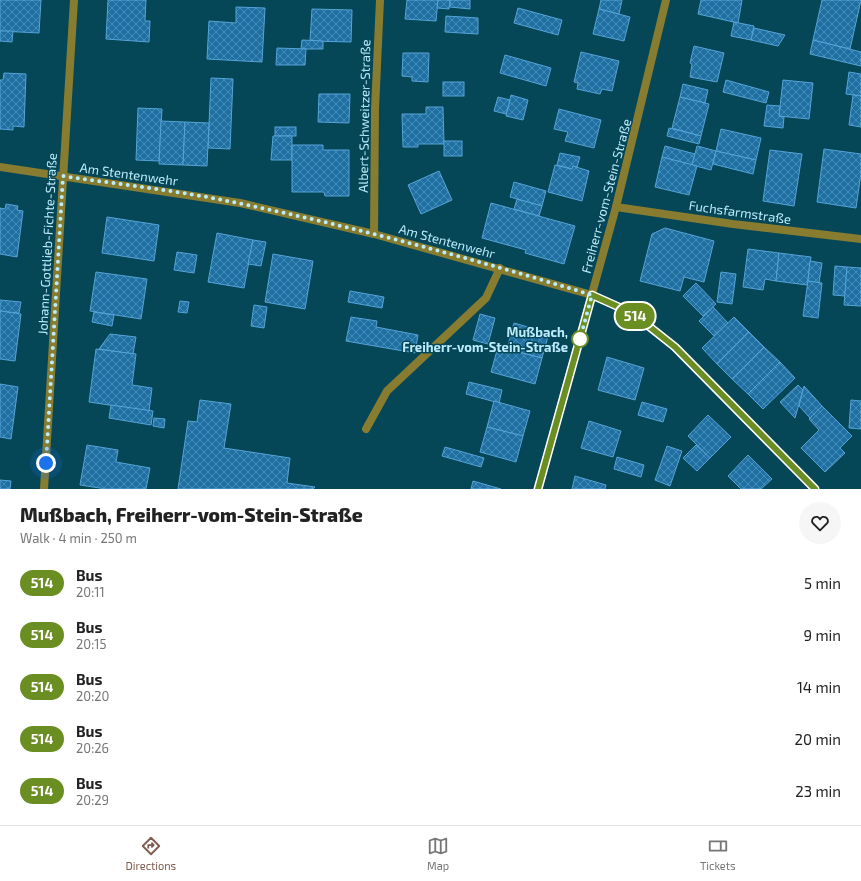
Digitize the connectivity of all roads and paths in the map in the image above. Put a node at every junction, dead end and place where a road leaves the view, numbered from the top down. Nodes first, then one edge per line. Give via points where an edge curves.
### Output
1 (74, 0) edge
2 (380, 0) edge
3 (666, 0) edge
4 (0, 167) edge
5 (63, 176) junction
6 (616, 206) junction
7 (374, 234) junction
8 (861, 239) edge
9 (500, 268) junction
10 (592, 295) junction
11 (366, 429) dead end
12 (44, 489) edge
13 (538, 489) edge
14 (815, 489) edge

1 - 5 street, Johann-Gottlieb-Fichte-Straße
2 - 7 street, Albert-Schweitzer-Straße via 375,109
3 - 6 street, Freiherr-vom-Stein-Straße
4 - 5 street, Am Stentenwehr
5 - 7 street, Am Stentenwehr via 240,203
5 - 12 street, Johann-Gottlieb-Fichte-Straße
6 - 8 street, Fuchsfarmstraße via 741,225
6 - 10 street, Freiherr-vom-Stein-Straße
7 - 9 street, Am Stentenwehr
9 - 10 street, Am Stentenwehr
9 - 11 street via 486,298 387,391
10 - 13 street, Freiherr-vom-Stein-Straße
10 - 14 street, Am Stentenwehr via 641,320 675,347

